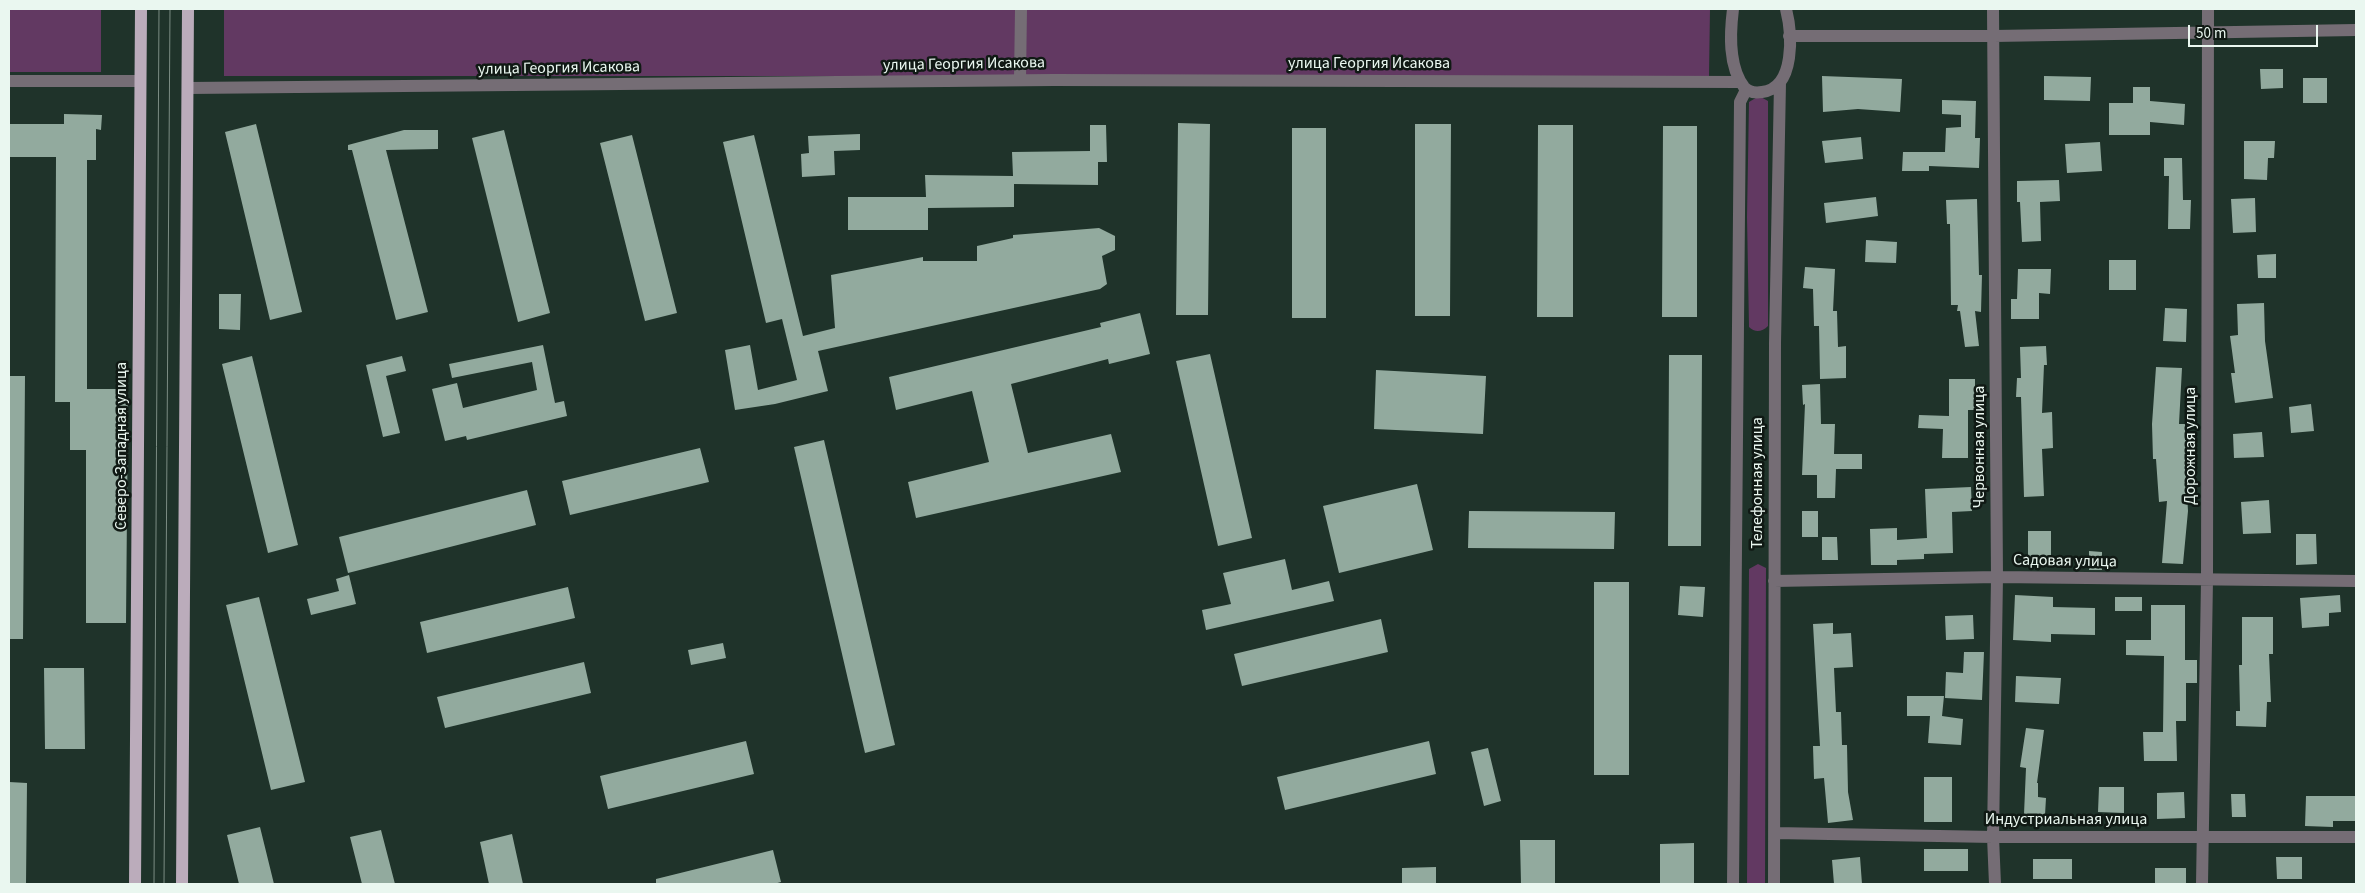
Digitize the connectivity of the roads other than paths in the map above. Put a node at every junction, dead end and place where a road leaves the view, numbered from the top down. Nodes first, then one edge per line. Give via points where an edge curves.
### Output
1 (141, 9) edge
2 (188, 9) edge
3 (1021, 9) edge
4 (1733, 9) edge
5 (1786, 9) edge
6 (1993, 9) edge
7 (2208, 9) edge
8 (2356, 30) edge
9 (2208, 32) junction
10 (1789, 36) junction
11 (1994, 36) junction
12 (1020, 80) junction
13 (9, 81) edge
14 (140, 81) junction
15 (1780, 83) junction
16 (1743, 86) junction
17 (188, 88) junction
18 (1997, 577) junction
19 (2207, 580) junction
20 (1774, 581) junction
21 (2356, 581) edge
22 (1775, 833) junction
23 (2204, 836) junction
24 (1993, 837) junction
25 (2356, 837) edge
26 (135, 884) edge
27 (182, 884) edge
28 (1733, 884) edge
29 (1774, 884) edge
30 (1995, 884) edge
31 (2202, 884) edge

1 - 14 main road, Северо-Западная улица
2 - 17 main road
3 - 12 street
4 - 16 street via 1732,46
5 - 10 street, Телефонная улица
6 - 11 street, Червонная улица
7 - 9 street, Дорожная улица
8 - 9 street
9 - 11 street
9 - 19 street, Дорожная улица
10 - 11 street
10 - 15 street, Телефонная улица via 1789,59
11 - 18 street, Червонная улица
12 - 16 street, улица Георгия Исакова
12 - 17 street, улица Георгия Исакова
13 - 14 street
14 - 26 main road, Северо-Западная улица
15 - 16 street, улица Георгия Исакова via 1764,92
15 - 20 street, Телефонная улица
16 - 28 street, Телефонная улица via 1740,102
17 - 27 main road
18 - 19 street, Садовая улица
18 - 20 street, Садовая улица
18 - 24 street, Червонная улица
19 - 21 street, Садовая улица
19 - 23 street, Дорожная улица
20 - 22 street, Телефонная улица
22 - 24 street, Индустриальная улица
22 - 29 street, Телефонная улица
23 - 24 street, Индустриальная улица
23 - 25 street, Индустриальная улица
23 - 31 street, Дорожная улица
24 - 30 street, Червонная улица

